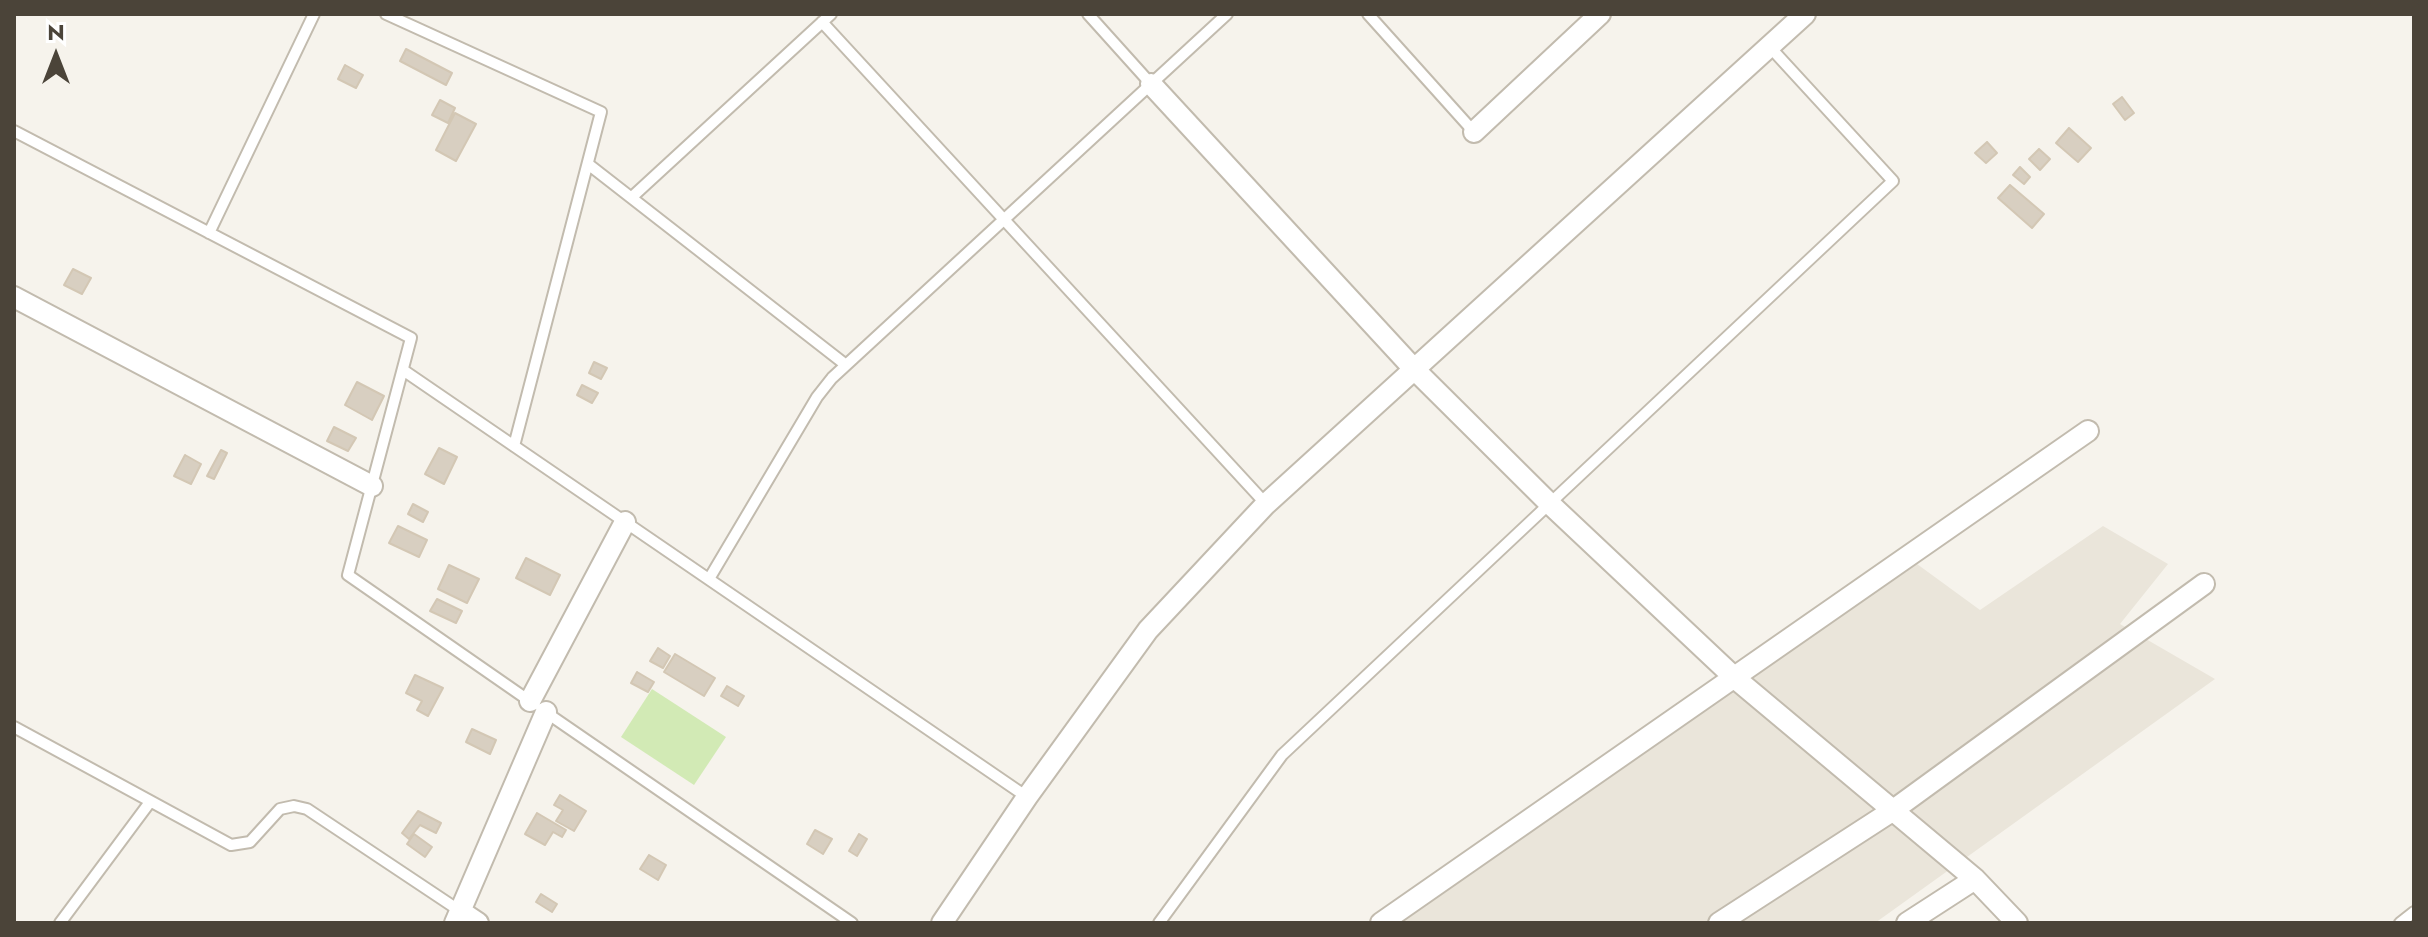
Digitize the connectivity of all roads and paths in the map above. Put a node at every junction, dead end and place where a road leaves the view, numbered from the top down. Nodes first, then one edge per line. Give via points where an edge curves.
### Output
1 (314, 14) edge
2 (386, 14) edge
3 (1088, 14) edge
4 (1227, 14) edge
5 (1368, 14) edge
6 (1600, 14) edge
7 (1805, 14) edge
8 (826, 18) edge
9 (1769, 46) junction
10 (1151, 84) junction
11 (14, 131) edge
12 (1474, 132) joint
13 (588, 164) junction
14 (632, 197) junction
15 (1004, 219) junction
16 (209, 233) junction
17 (14, 297) edge
18 (846, 365) junction
19 (1414, 369) junction
20 (403, 370) junction
21 (2088, 431) dead end
22 (514, 446) junction
23 (372, 486) junction
24 (1266, 504) junction
25 (1550, 504) junction
26 (625, 522) junction
27 (709, 579) junction
28 (2204, 584) dead end
29 (1736, 679) junction
30 (538, 706) junction
31 (14, 727) edge
32 (1027, 797) junction
33 (150, 802) junction
34 (1892, 811) junction
35 (1975, 879) junction
36 (2414, 912) edge
37 (457, 917) edge
38 (1396, 919) edge
39 (60, 923) edge
40 (478, 923) edge
41 (852, 923) edge
42 (942, 923) edge
43 (1159, 923) edge
44 (1719, 923) edge
45 (1907, 923) edge
46 (2017, 923) edge
47 (2400, 923) edge

1 - 16 lane
2 - 13 lane via 601,112
3 - 10 lane
4 - 10 lane
5 - 12 lane
6 - 12 street
7 - 9 street
8 - 14 lane
8 - 15 lane
9 - 19 street
9 - 25 lane via 1893,181
10 - 15 lane
10 - 19 street
11 - 16 lane
13 - 14 lane
13 - 22 lane
14 - 18 lane
15 - 18 lane
15 - 24 lane
16 - 20 lane via 411,338
17 - 23 street
18 - 27 lane via 817,397
19 - 24 street
19 - 25 street
20 - 22 lane
20 - 23 lane
21 - 29 street
22 - 26 lane
23 - 30 lane via 348,575
24 - 32 street via 1148,630
25 - 29 street
25 - 43 lane via 1282,755
26 - 27 lane
26 - 30 street
27 - 32 lane
28 - 34 street
29 - 34 street
29 - 38 street
30 - 37 street
30 - 41 lane
31 - 33 lane
32 - 42 street
33 - 37 lane via 231,845 250,842 280,809 301,807
33 - 39 lane
34 - 35 street
34 - 44 street
35 - 45 street
35 - 46 street
36 - 47 lane
37 - 40 street

